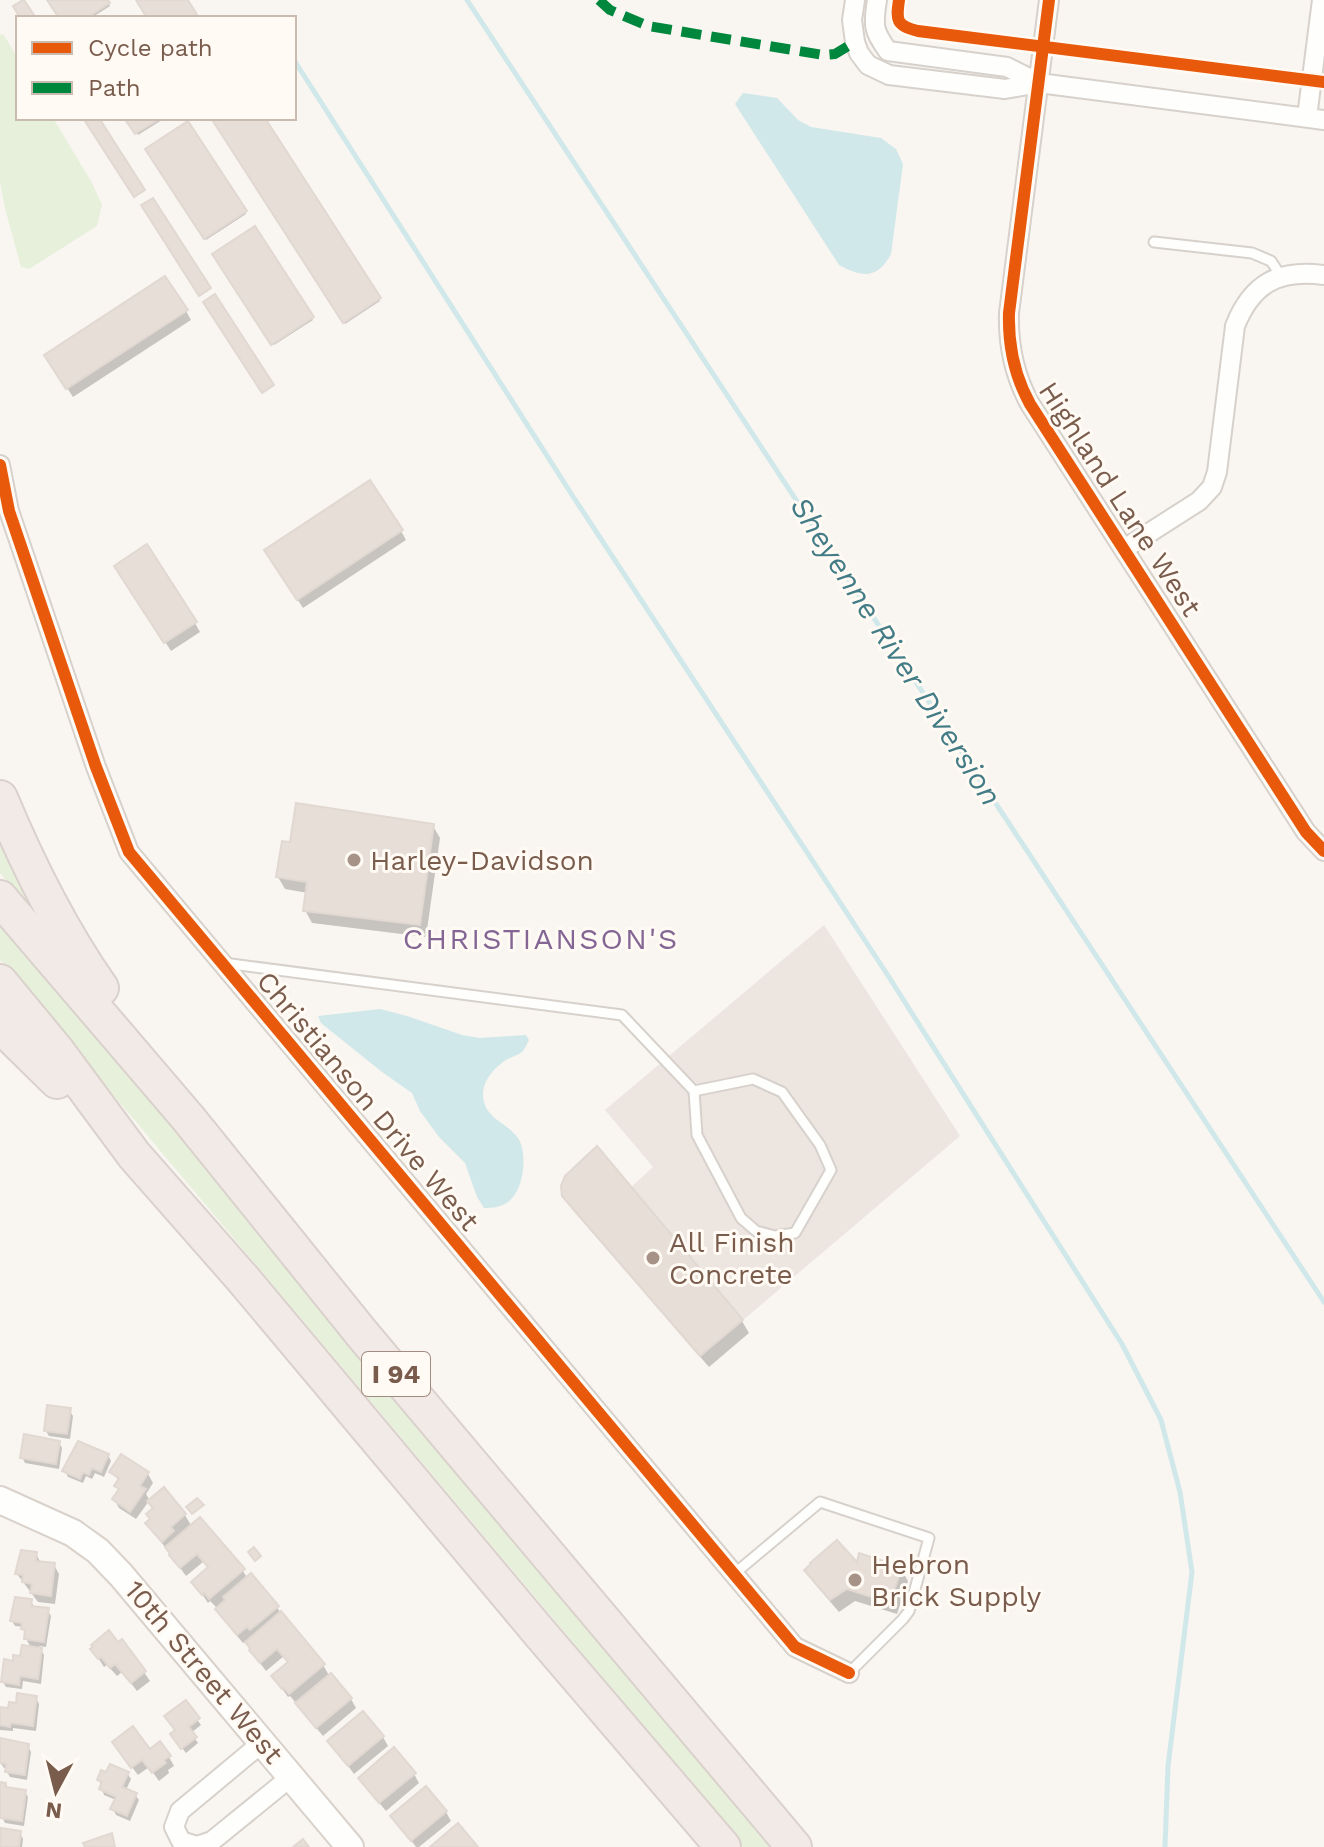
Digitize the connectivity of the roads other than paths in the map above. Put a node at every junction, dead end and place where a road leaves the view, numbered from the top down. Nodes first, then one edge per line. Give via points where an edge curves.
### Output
1 (855, 0) edge
2 (877, 0) edge
3 (1049, 0) edge
4 (1322, 0) edge
5 (1039, 83) junction
6 (1315, 119) edge
7 (1154, 242) dead end
8 (1324, 275) edge
9 (1281, 276) junction
10 (0, 465) edge
11 (1124, 549) junction
12 (0, 798) edge
13 (1324, 851) edge
14 (0, 898) edge
15 (221, 963) junction
16 (0, 982) edge
17 (0, 1025) edge
18 (694, 1091) junction
19 (188, 1118) junction
20 (112, 1127) junction
21 (0, 1500) edge
22 (0, 1517) edge
23 (40, 1519) junction
24 (734, 1574) junction
25 (849, 1673) joint
26 (263, 1742) junction
27 (292, 1776) junction
28 (350, 1847) edge
29 (723, 1847) edge
30 (794, 1847) edge

1 - 5 street via 852,20 859,53 868,65 889,75 1005,89
2 - 5 street via 876,35 888,51 1007,67
3 - 5 street
4 - 6 street
5 - 6 street
5 - 11 street, Highland Lane West via 1008,337 1030,404
7 - 9 lane via 1252,253 1271,261
8 - 9 street
9 - 11 street via 1254,293 1235,326 1212,487
10 - 15 street, Christianson Drive West via 9,511 129,852
11 - 13 street, Highland Lane West via 1306,832
12 - 19 highway via 62,927
14 - 19 highway, I 94
15 - 18 lane via 622,1015
15 - 24 street, Christianson Drive West
16 - 20 highway, I 94
17 - 20 highway via 73,1097
18 - 18 lane via 697,1135 741,1218 765,1234 795,1233 831,1170 820,1145 782,1092 753,1079
19 - 30 highway, I 94 via 363,1335
20 - 29 highway, I 94
21 - 23 street, 10th Street West
22 - 23 street, 10th Street West
23 - 26 street, 10th Street West via 98,1551
24 - 25 street, Christianson Drive West via 795,1647
24 - 25 lane via 820,1502 929,1538 909,1611
26 - 27 street, 10th Street West
26 - 27 street via 180,1811 174,1827 181,1841 197,1846 212,1841
27 - 28 street, 10th Street West

